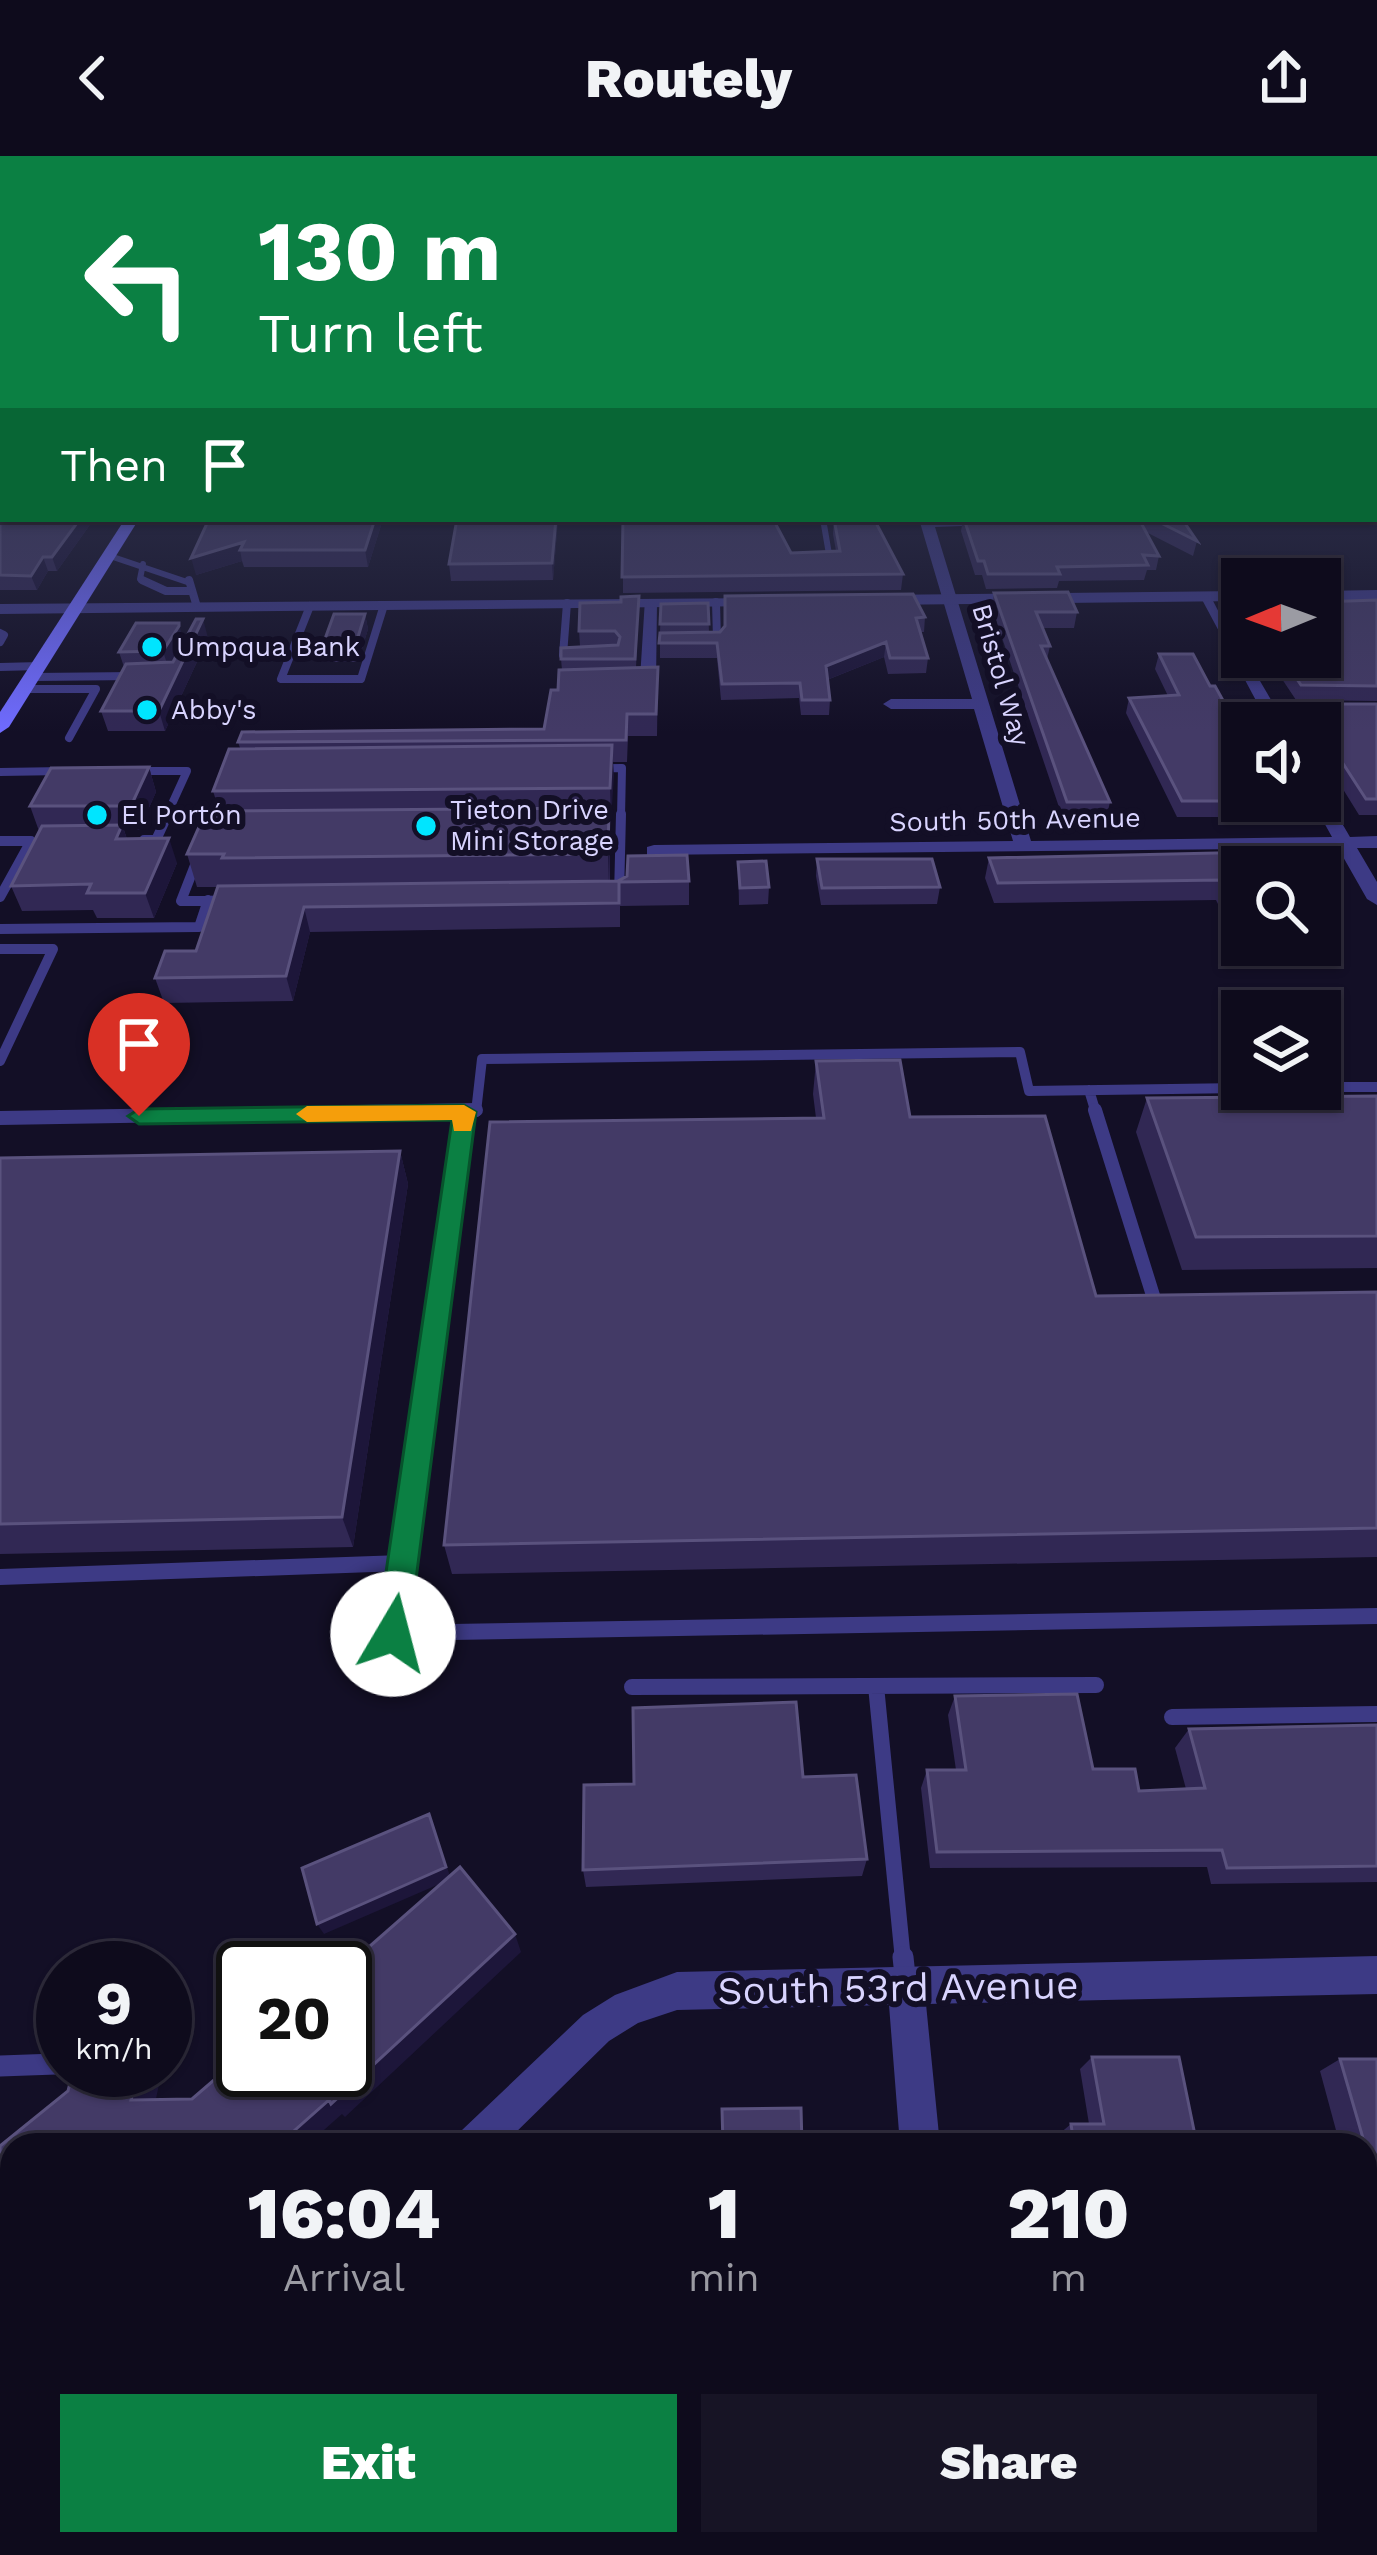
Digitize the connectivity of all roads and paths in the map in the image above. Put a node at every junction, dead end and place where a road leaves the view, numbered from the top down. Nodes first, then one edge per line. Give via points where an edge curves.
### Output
1 (130, 522) edge
2 (824, 522) edge
3 (927, 522) edge
4 (110, 556) junction
5 (830, 560) edge
6 (143, 564) junction
7 (1377, 595) edge
8 (1341, 596) edge
9 (1204, 597) junction
10 (1221, 597) edge
11 (951, 599) junction
12 (857, 600) edge
13 (786, 601) edge
14 (650, 602) junction
15 (716, 602) junction
16 (566, 603) junction
17 (384, 605) junction
18 (199, 606) junction
19 (310, 606) junction
20 (79, 608) junction
21 (0, 609) edge
22 (0, 633) edge
23 (649, 640) junction
24 (672, 640) edge
25 (694, 640) edge
26 (0, 642) edge
27 (580, 655) edge
28 (0, 667) edge
29 (154, 676) edge
30 (33, 678) junction
31 (605, 684) edge
32 (1264, 702) edge
33 (891, 704) dead end
34 (981, 704) junction
35 (1377, 709) edge
36 (1341, 712) edge
37 (0, 727) edge
38 (69, 738) dead end
39 (70, 771) edge
40 (117, 771) edge
41 (0, 772) edge
42 (1332, 822) edge
43 (597, 830) edge
44 (620, 830) junction
45 (207, 833) junction
46 (230, 833) edge
47 (135, 840) edge
48 (0, 841) edge
49 (31, 841) junction
50 (52, 841) edge
51 (1377, 842) edge
52 (1344, 843) junction
53 (1024, 847) junction
54 (654, 851) edge
55 (0, 897) edge
56 (1377, 899) edge
57 (208, 900) junction
58 (0, 929) edge
59 (0, 949) edge
60 (0, 1061) edge
61 (1341, 1087) edge
62 (1377, 1087) edge
63 (1221, 1088) edge
64 (1088, 1090) junction
65 (464, 1112) junction
66 (0, 1118) edge
67 (1178, 1304) edge
68 (402, 1564) junction
69 (0, 1576) edge
70 (1377, 1616) edge
71 (876, 1685) junction
72 (1096, 1685) dead end
73 (632, 1687) dead end
74 (1377, 1714) edge
75 (1172, 1718) dead end
76 (1377, 1976) edge
77 (906, 1989) junction
78 (36, 2065) edge
79 (0, 2066) edge
80 (487, 2133) edge
81 (919, 2133) edge

1 - 4 main road
2 - 5 lane
3 - 11 street, Bristol Way
4 - 6 lane
4 - 20 main road
6 - 18 lane via 189,579
6 - 18 lane via 140,579
7 - 8 street
9 - 10 street
9 - 11 street
9 - 32 street
11 - 12 street
11 - 34 street, Bristol Way
13 - 15 street
14 - 15 street
14 - 16 street
14 - 23 street
15 - 25 lane via 717,640
16 - 17 street
16 - 27 lane via 563,655
17 - 19 street
17 - 19 lane via 361,679 281,679
18 - 19 street
18 - 20 street
20 - 21 street
20 - 30 main road
22 - 26 lane
23 - 24 lane
23 - 31 street via 648,684
28 - 30 lane
29 - 30 lane
30 - 37 main road
30 - 38 lane via 96,689
33 - 34 street
34 - 53 street, Bristol Way
35 - 36 street
39 - 41 lane
40 - 47 lane via 187,771 156,840
42 - 52 street
43 - 44 lane
44 - 45 lane via 622,768 231,772
44 - 57 lane via 619,896
45 - 46 lane
45 - 57 lane via 181,901
48 - 49 lane
49 - 50 lane
49 - 55 lane
51 - 52 street, South 50th Avenue
52 - 53 street, South 50th Avenue
52 - 56 street
53 - 54 street, South 50th Avenue
57 - 58 lane via 199,927
59 - 60 lane via 53,949
61 - 62 lane
63 - 64 lane
64 - 65 lane via 1029,1091 1020,1052 482,1059 476,1112
64 - 67 lane via 1156,1305
65 - 66 lane
65 - 68 lane
68 - 69 lane
68 - 70 lane via 393,1634
71 - 72 lane
71 - 73 lane
71 - 77 lane
74 - 75 lane
76 - 77 street, South 53rd Avenue
77 - 80 street, South 53rd Avenue via 677,1991 596,2028
77 - 81 street
78 - 79 lane

